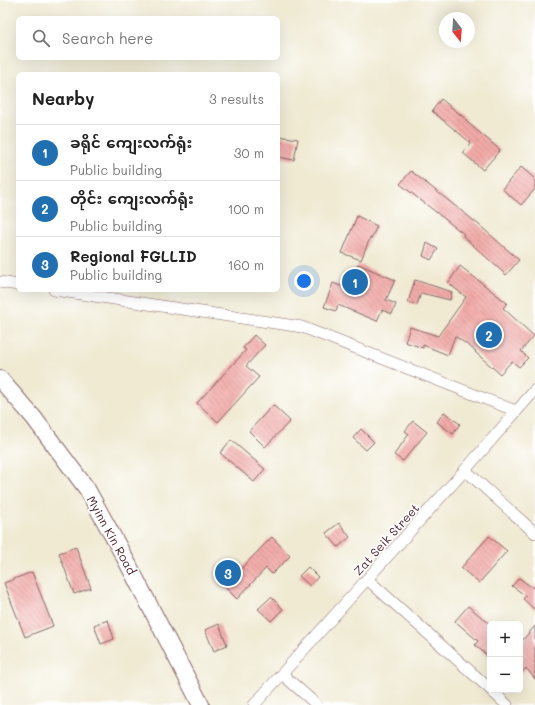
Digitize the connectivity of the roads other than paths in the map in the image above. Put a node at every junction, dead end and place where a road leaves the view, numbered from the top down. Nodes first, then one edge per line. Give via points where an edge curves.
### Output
1 (0, 282) edge
2 (16, 285) edge
3 (67, 292) edge
4 (0, 379) edge
5 (535, 390) edge
6 (516, 411) junction
7 (465, 470) junction
8 (535, 533) edge
9 (367, 580) junction
10 (282, 674) junction
11 (487, 687) edge
12 (494, 693) edge
13 (202, 705) edge
14 (254, 705) edge
15 (317, 705) edge
16 (508, 705) edge

1 - 2 street
3 - 6 street via 302,327
4 - 13 street, Myinn Kin Road via 34,418 87,489
5 - 6 street, Zat Seik Street
6 - 7 street, Zat Seik Street
7 - 8 street
7 - 9 street, Zat Seik Street
9 - 10 street, Zat Seik Street
9 - 11 street
10 - 14 street, Zat Seik Street
10 - 15 street
12 - 16 street

